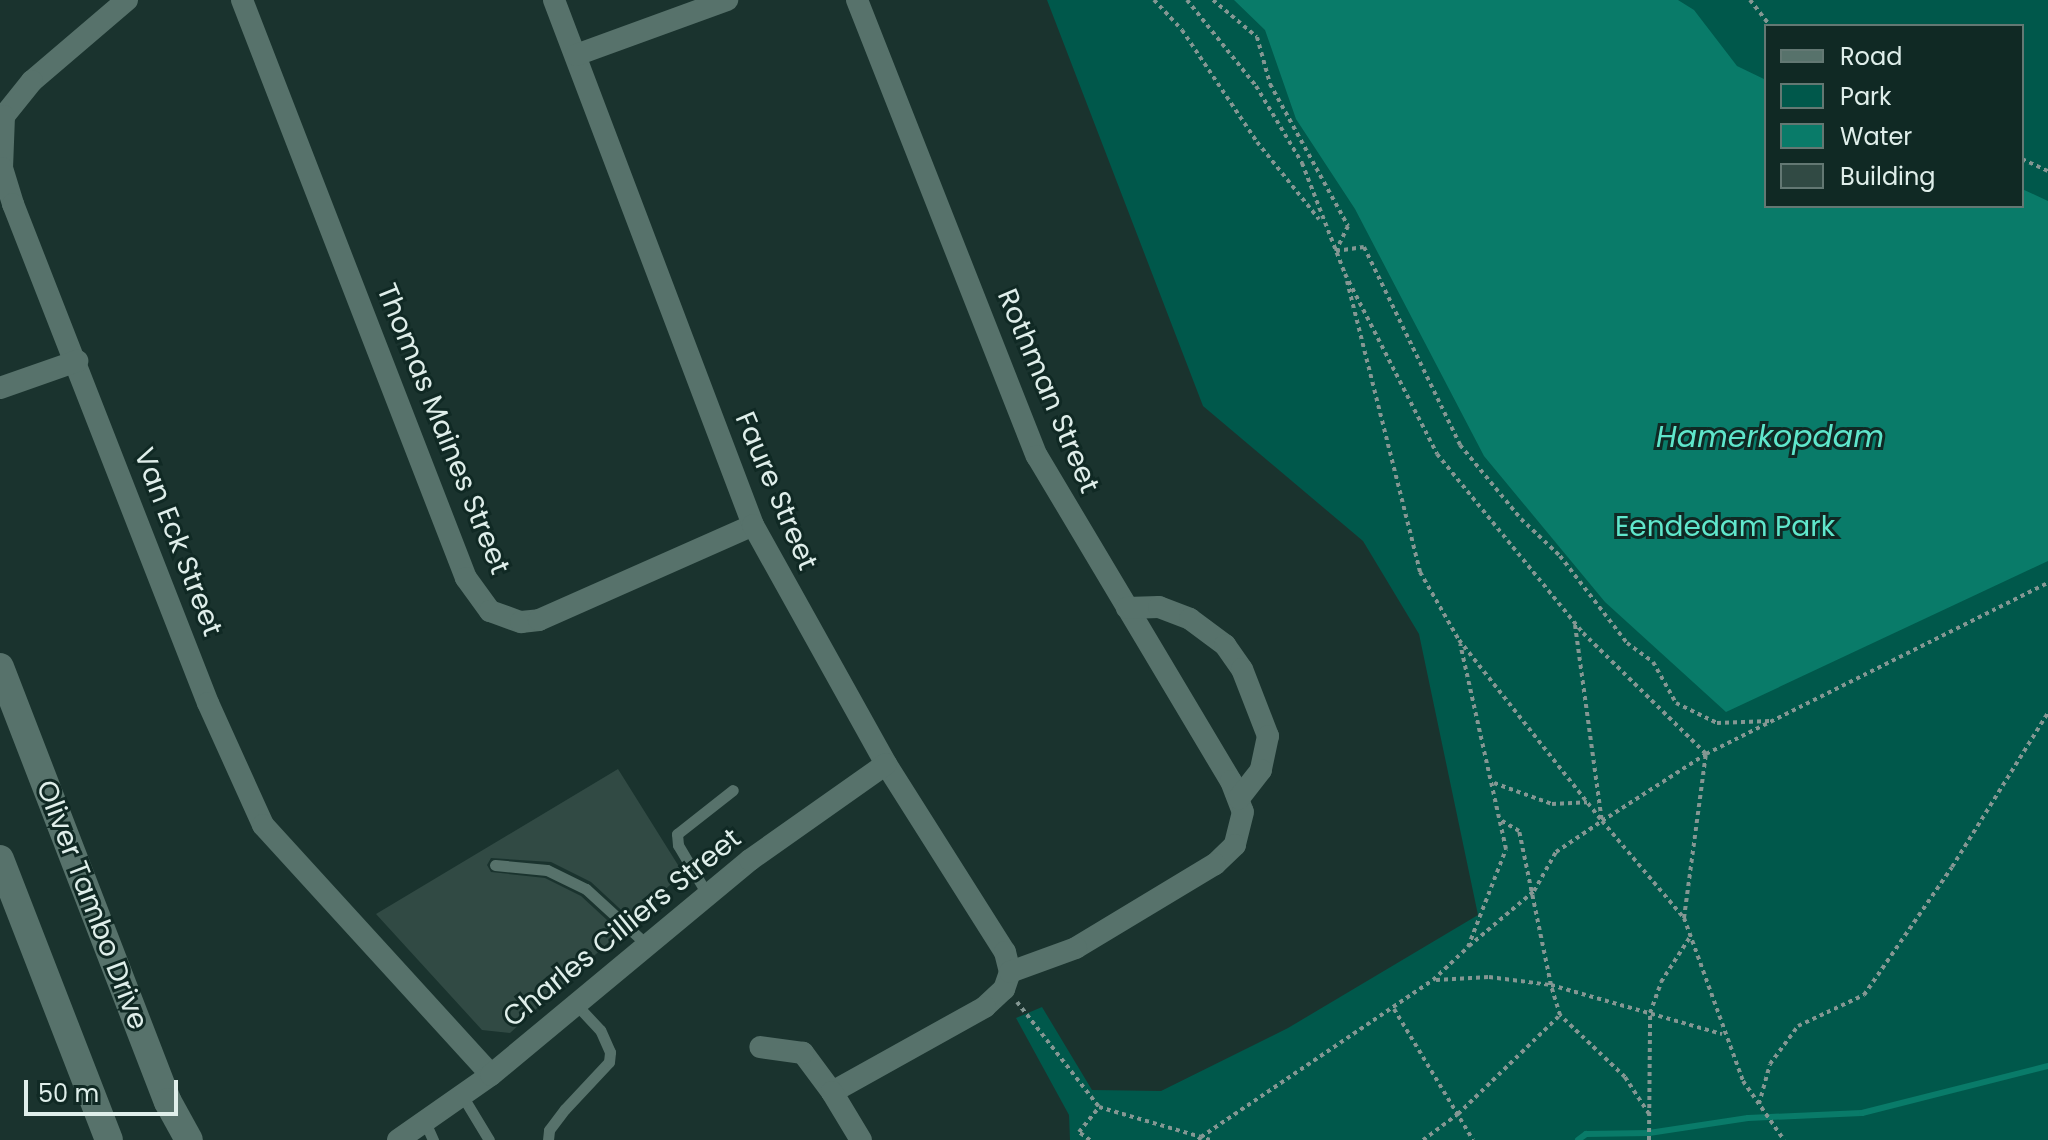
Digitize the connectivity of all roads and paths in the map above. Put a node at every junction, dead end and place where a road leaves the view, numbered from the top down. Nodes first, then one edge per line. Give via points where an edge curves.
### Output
1 (127, 0) edge
2 (242, 0) edge
3 (554, 0) edge
4 (727, 0) edge
5 (857, 0) edge
6 (1154, 0) edge
7 (1187, 0) edge
8 (1213, 0) edge
9 (1750, 0) edge
10 (1768, 24) edge
11 (576, 55) junction
12 (2024, 160) edge
13 (2048, 171) edge
14 (1323, 224) junction
15 (1336, 251) junction
16 (1345, 274) junction
17 (77, 361) junction
18 (0, 388) edge
19 (753, 525) junction
20 (2048, 583) edge
21 (1127, 608) junction
22 (1575, 623) junction
23 (1459, 640) junction
24 (0, 667) edge
25 (2048, 713) edge
26 (1773, 721) junction
27 (1706, 754) junction
28 (886, 764) junction
29 (1494, 783) junction
30 (733, 790) dead end
31 (1239, 798) junction
32 (1587, 802) junction
33 (1501, 820) junction
34 (1602, 821) junction
35 (0, 859) edge
36 (495, 865) dead end
37 (1534, 891) junction
38 (707, 894) junction
39 (1684, 918) junction
40 (1690, 937) junction
41 (645, 943) junction
42 (1468, 947) junction
43 (1007, 980) junction
44 (1433, 980) junction
45 (1551, 985) junction
46 (575, 1002) junction
47 (1393, 1008) junction
48 (1650, 1013) junction
49 (1560, 1015) junction
50 (1722, 1034) junction
51 (760, 1047) dead end
52 (491, 1075) junction
53 (832, 1092) junction
54 (463, 1097) junction
55 (1759, 1104) junction
56 (1099, 1107) junction
57 (1458, 1114) junction
58 (1649, 1114) junction
59 (429, 1131) edge
60 (1200, 1138) edge
61 (109, 1140) edge
62 (189, 1140) edge
63 (398, 1140) edge
64 (489, 1140) edge
65 (548, 1140) edge
66 (861, 1140) edge
67 (1090, 1140) edge
68 (1210, 1140) edge
69 (1423, 1140) edge
70 (1473, 1140) edge
71 (1649, 1140) edge
72 (1784, 1140) edge

1 - 17 street, Van Eck Street via 15,99 4,116 0,138 13,204
2 - 19 street, Thomas Maines Street via 466,578 490,611 521,622 539,620
3 - 11 street, Faure Street
4 - 11 street
5 - 21 street, Rothman Street via 1037,456
6 - 14 path via 1182,30 1257,142
7 - 14 path via 1256,86 1302,163
8 - 15 path via 1257,37 1270,84 1348,226
9 - 10 path
11 - 19 street, Faure Street
12 - 13 path
14 - 15 path
15 - 16 path
15 - 26 path via 1364,247 1460,445 1521,519 1560,556 1627,643 1653,662 1676,703 1717,723
16 - 22 path via 1437,454
16 - 23 path via 1420,572
17 - 18 street
17 - 52 street, Van Eck Street via 208,703 263,825
19 - 28 street, Faure Street
20 - 26 path
21 - 31 street, Rothman Street
21 - 31 street via 1159,607 1190,619 1225,645 1242,669 1268,736 1261,770
22 - 27 path
22 - 34 path
23 - 29 path
23 - 32 path
24 - 62 street, Oliver Tambo Drive via 168,1102
25 - 55 path via 1864,995 1798,1026 1770,1064
26 - 27 path
27 - 34 path
27 - 39 path
28 - 38 street, Charles Cilliers Street
28 - 43 street, Faure Street via 1005,952
29 - 32 path via 1552,804
29 - 33 path
30 - 38 lane via 677,834 678,845
31 - 43 street, Rothman Street via 1242,829 1215,864 1076,948
32 - 34 path
33 - 37 path via 1519,831
33 - 42 path via 1506,849
34 - 37 path via 1556,852
34 - 39 path
35 - 61 street
36 - 41 lane via 547,870 586,889
37 - 42 path
37 - 45 path
38 - 41 street, Charles Cilliers Street
39 - 40 path
40 - 48 path via 1661,982
40 - 50 path
41 - 46 street, Charles Cilliers Street
42 - 44 path
43 - 53 street via 985,1007
43 - 56 path
44 - 45 path via 1489,977
44 - 47 path
45 - 48 path
45 - 49 path
46 - 52 street, Charles Cilliers Street
46 - 65 lane via 600,1030 609,1062 549,1130
47 - 57 path
47 - 60 path
48 - 50 path
48 - 58 path
49 - 57 path
49 - 58 path via 1625,1077
50 - 55 path
51 - 53 street via 803,1053
52 - 54 street, Charles Cilliers Street
53 - 66 street
54 - 59 street, Charles Cilliers Street
54 - 64 lane
55 - 72 path
56 - 60 path
56 - 67 path via 1079,1132
57 - 69 path
57 - 70 path
58 - 71 path
59 - 63 street, Charles Cilliers Street
60 - 68 path

